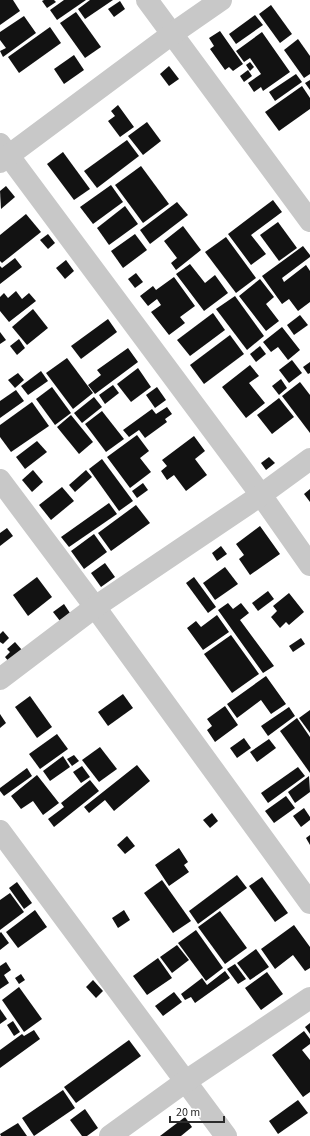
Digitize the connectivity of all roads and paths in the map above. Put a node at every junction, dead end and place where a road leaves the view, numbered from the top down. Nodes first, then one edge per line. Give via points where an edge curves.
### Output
1 (147, 0) edge
2 (221, 0) edge
3 (172, 34) junction
4 (3, 154) edge
5 (307, 210) edge
6 (310, 459) edge
7 (0, 480) edge
8 (261, 495) junction
9 (310, 565) edge
10 (95, 607) junction
11 (0, 679) edge
12 (0, 831) edge
13 (310, 903) edge
14 (310, 998) edge
15 (186, 1081) junction
16 (110, 1136) edge
17 (226, 1136) edge

1 - 3 street
2 - 3 street
3 - 4 street
3 - 5 street
4 - 8 street
6 - 8 street
7 - 10 street
8 - 9 street
8 - 10 street
10 - 11 street
10 - 13 street
12 - 15 street
14 - 15 street
15 - 16 street
15 - 17 street

